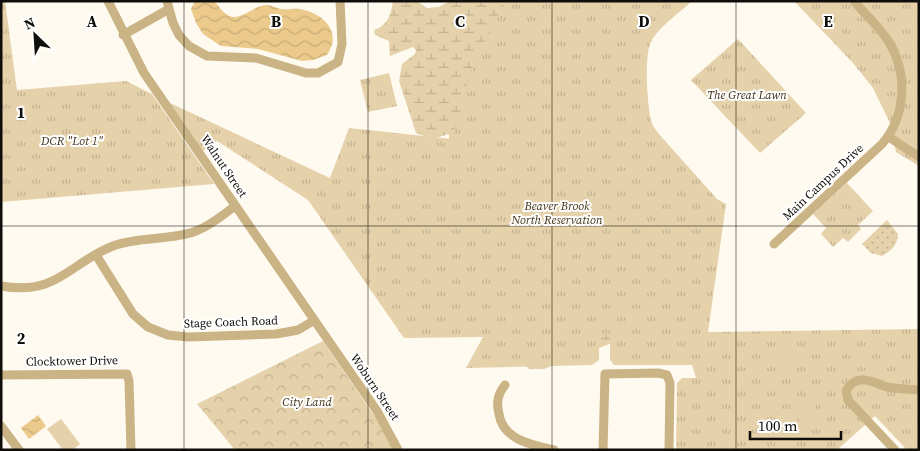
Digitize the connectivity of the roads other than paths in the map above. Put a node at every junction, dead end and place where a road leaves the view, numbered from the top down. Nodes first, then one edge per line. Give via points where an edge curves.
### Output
1 (108, 1) edge
2 (340, 1) edge
3 (854, 1) edge
4 (168, 5) edge
5 (123, 35) junction
6 (888, 137) junction
7 (919, 157) edge
8 (235, 206) junction
9 (774, 244) dead end
10 (96, 255) junction
11 (1, 286) edge
12 (313, 321) junction
13 (328, 341) joint
14 (1, 375) edge
15 (505, 385) dead end
16 (919, 390) edge
17 (1, 426) edge
18 (19, 450) edge
19 (131, 450) edge
20 (398, 450) edge
21 (554, 450) edge
22 (604, 450) edge
23 (669, 450) edge
24 (895, 450) edge

1 - 5 street, Walnut Street
2 - 4 street via 342,44 338,62 318,73 298,71 256,58 207,56 189,46 179,35
3 - 6 street, Main Campus Drive via 887,40 899,69 900,112
4 - 5 street
5 - 8 street, Walnut Street via 144,73
6 - 7 street
6 - 9 street, Main Campus Drive
8 - 10 street via 198,231 132,240
8 - 12 street, Walnut Street
10 - 11 street via 45,285 30,288
10 - 12 street, Stage Coach Road via 133,314 148,327 168,335 282,334
12 - 13 street, Walnut Street
13 - 20 street, Woburn Street via 377,411
14 - 19 street, Clocktower Drive via 127,374
15 - 21 street via 500,392 498,408 506,430 519,440
16 - 24 street via 889,387 863,379 848,386 846,396
17 - 18 street
22 - 23 street via 605,374 658,373 667,375 670,383

